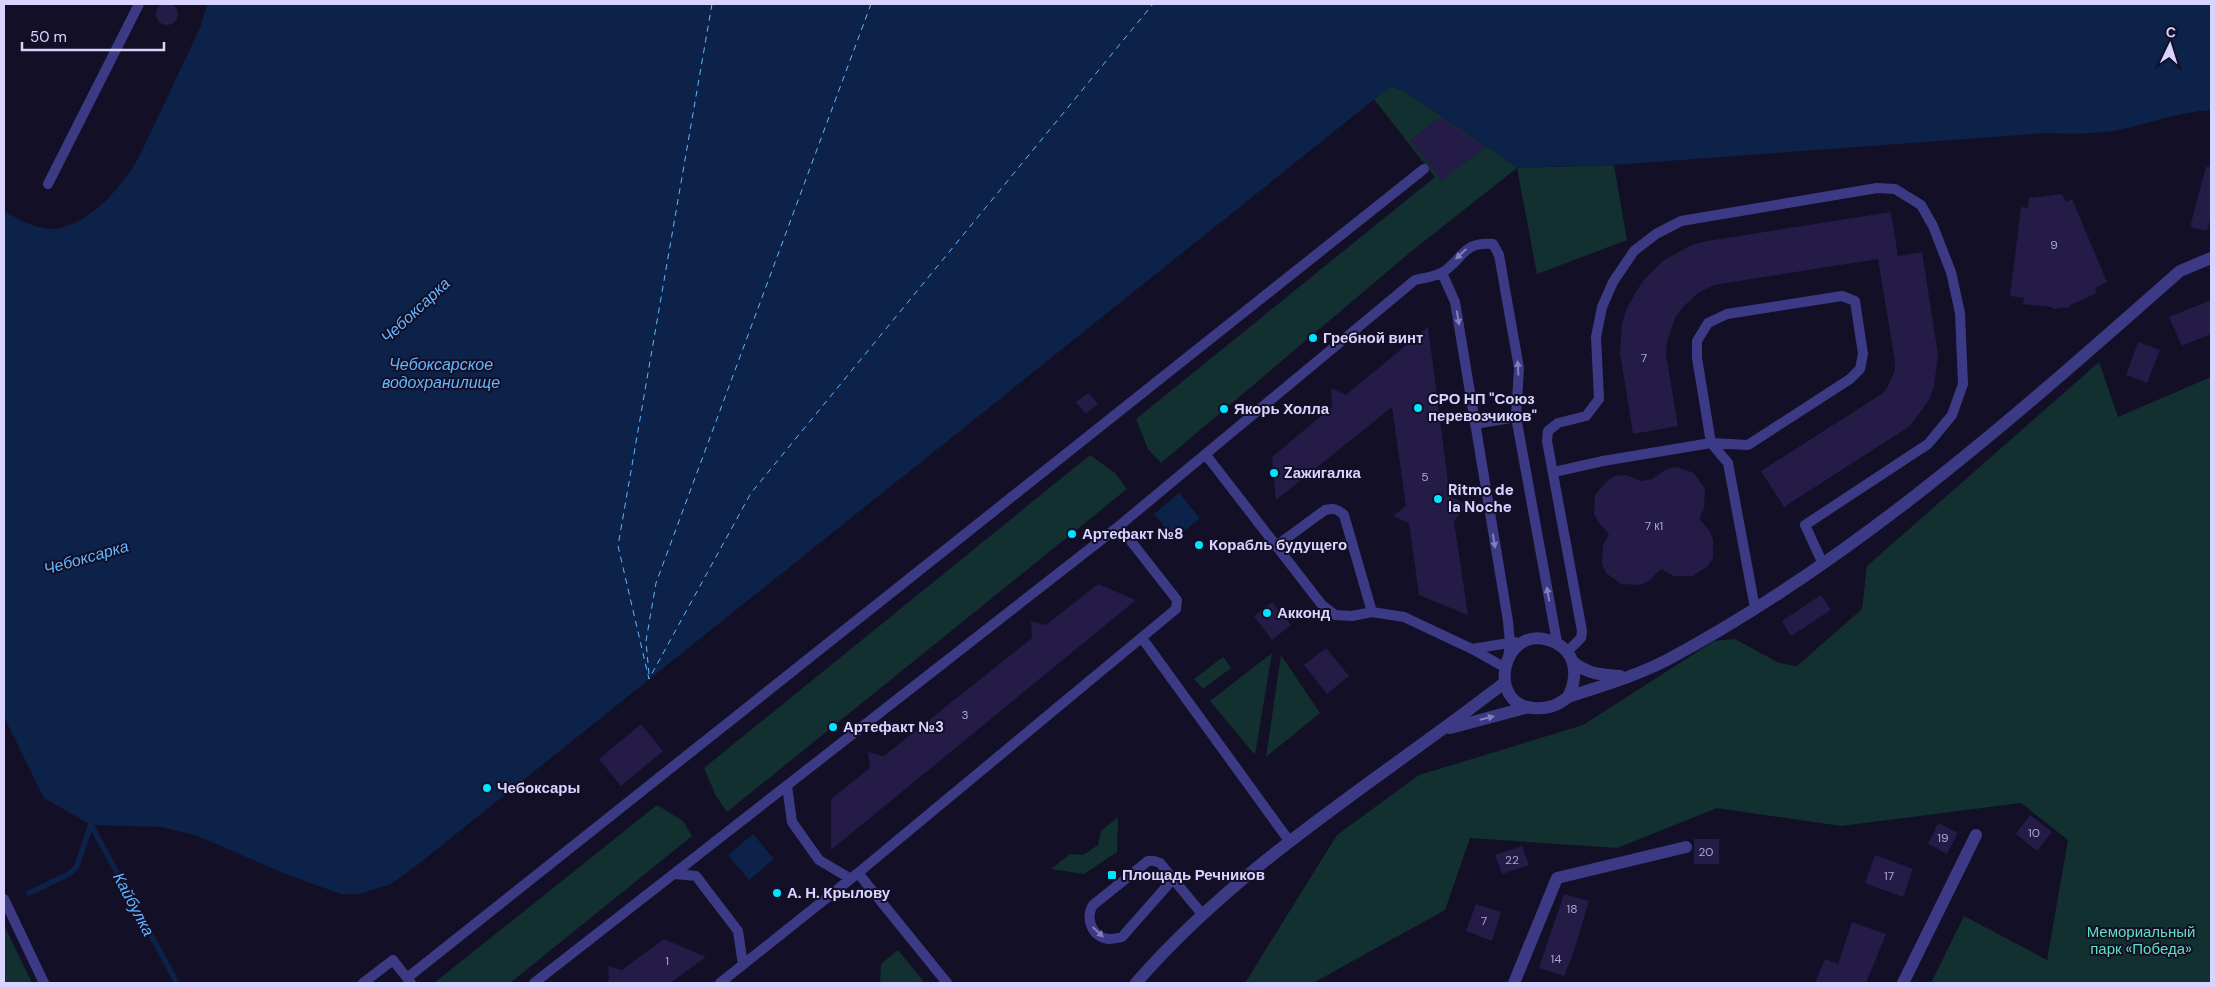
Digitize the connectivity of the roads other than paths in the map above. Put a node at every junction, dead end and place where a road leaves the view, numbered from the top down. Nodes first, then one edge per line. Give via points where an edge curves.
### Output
1 (139, 4) edge
2 (1424, 169) dead end
3 (48, 184) dead end
4 (2211, 258) edge
5 (1442, 273) junction
6 (1516, 417) junction
7 (1475, 424) junction
8 (1711, 443) junction
9 (1206, 454) junction
10 (1554, 472) junction
11 (1119, 526) junction
12 (1276, 546) junction
13 (1823, 564) junction
14 (1755, 608) junction
15 (1372, 612) junction
16 (1142, 638) junction
17 (1528, 640) junction
18 (1556, 642) junction
19 (1510, 643) junction
20 (1472, 649) junction
21 (1571, 657) junction
22 (1506, 663) junction
23 (1627, 676) junction
24 (1504, 683) junction
25 (1568, 697) junction
26 (1530, 708) junction
27 (1445, 729) junction
28 (787, 786) junction
29 (1976, 835) dead end
30 (1290, 842) junction
31 (1686, 847) dead end
32 (675, 874) junction
33 (855, 876) junction
34 (1173, 879) junction
35 (4, 899) edge
36 (1202, 914) junction
37 (743, 965) junction
38 (409, 981) edge
39 (44, 983) edge
40 (363, 983) edge
41 (534, 983) edge
42 (720, 983) edge
43 (947, 983) edge
44 (1136, 983) edge
45 (1514, 983) edge
46 (1903, 983) edge

1 - 3 lane
2 - 38 lane
4 - 13 street via 2180,271 1980,443
6 -> 5 lane via 1519,368 1499,255 1493,244 1481,243 1466,249
5 -> 7 lane via 1455,302
5 - 9 lane via 1415,280
6 - 7 lane
18 -> 6 lane
7 -> 19 lane
8 - 8 lane via 1697,358 1697,341 1708,323 1727,314 1842,296 1855,302 1863,354 1860,369 1850,379 1748,445
8 - 10 lane
8 - 14 lane via 1728,463
9 - 11 lane
9 - 12 lane
10 - 13 lane via 1548,432 1558,423 1586,416 1599,399 1596,337 1602,306 1613,282 1634,251 1681,221 1877,188 1895,189 1921,206 1933,226 1951,272 1960,313 1963,384 1952,415 1928,444 1805,526
10 - 21 lane via 1582,631
11 - 16 lane via 1177,600 1176,609
11 - 28 lane
12 - 15 lane via 1322,605 1336,615
12 - 15 lane via 1325,510 1340,510
13 - 14 street
14 - 23 street via 1666,660
15 - 20 lane via 1404,617
16 - 30 lane
16 - 33 lane
17 - 18 street via 1543,638
17 - 19 lane
17 - 22 street via 1515,647
18 - 21 street
19 - 20 lane
19 - 22 lane
20 - 22 lane
21 - 23 street via 1584,670 1600,675
21 - 25 street via 1574,681
22 - 24 street
23 - 25 street
24 - 26 street via 1510,696
24 - 27 street
25 - 26 street via 1558,706
27 -> 26 street
27 - 30 street via 1336,805
28 - 32 lane
28 - 33 lane via 792,822 819,860
29 - 46 street
30 - 36 street
31 - 45 street via 1557,878
32 - 37 lane via 696,876 738,931
32 - 41 lane
33 - 37 lane
33 - 43 lane
34 -> 34 lane via 1160,864 1148,861 1093,905 1088,913 1089,922 1100,937 1122,938
34 - 36 lane
35 - 39 lane
36 - 44 street
37 - 42 lane
38 - 40 lane via 393,960

